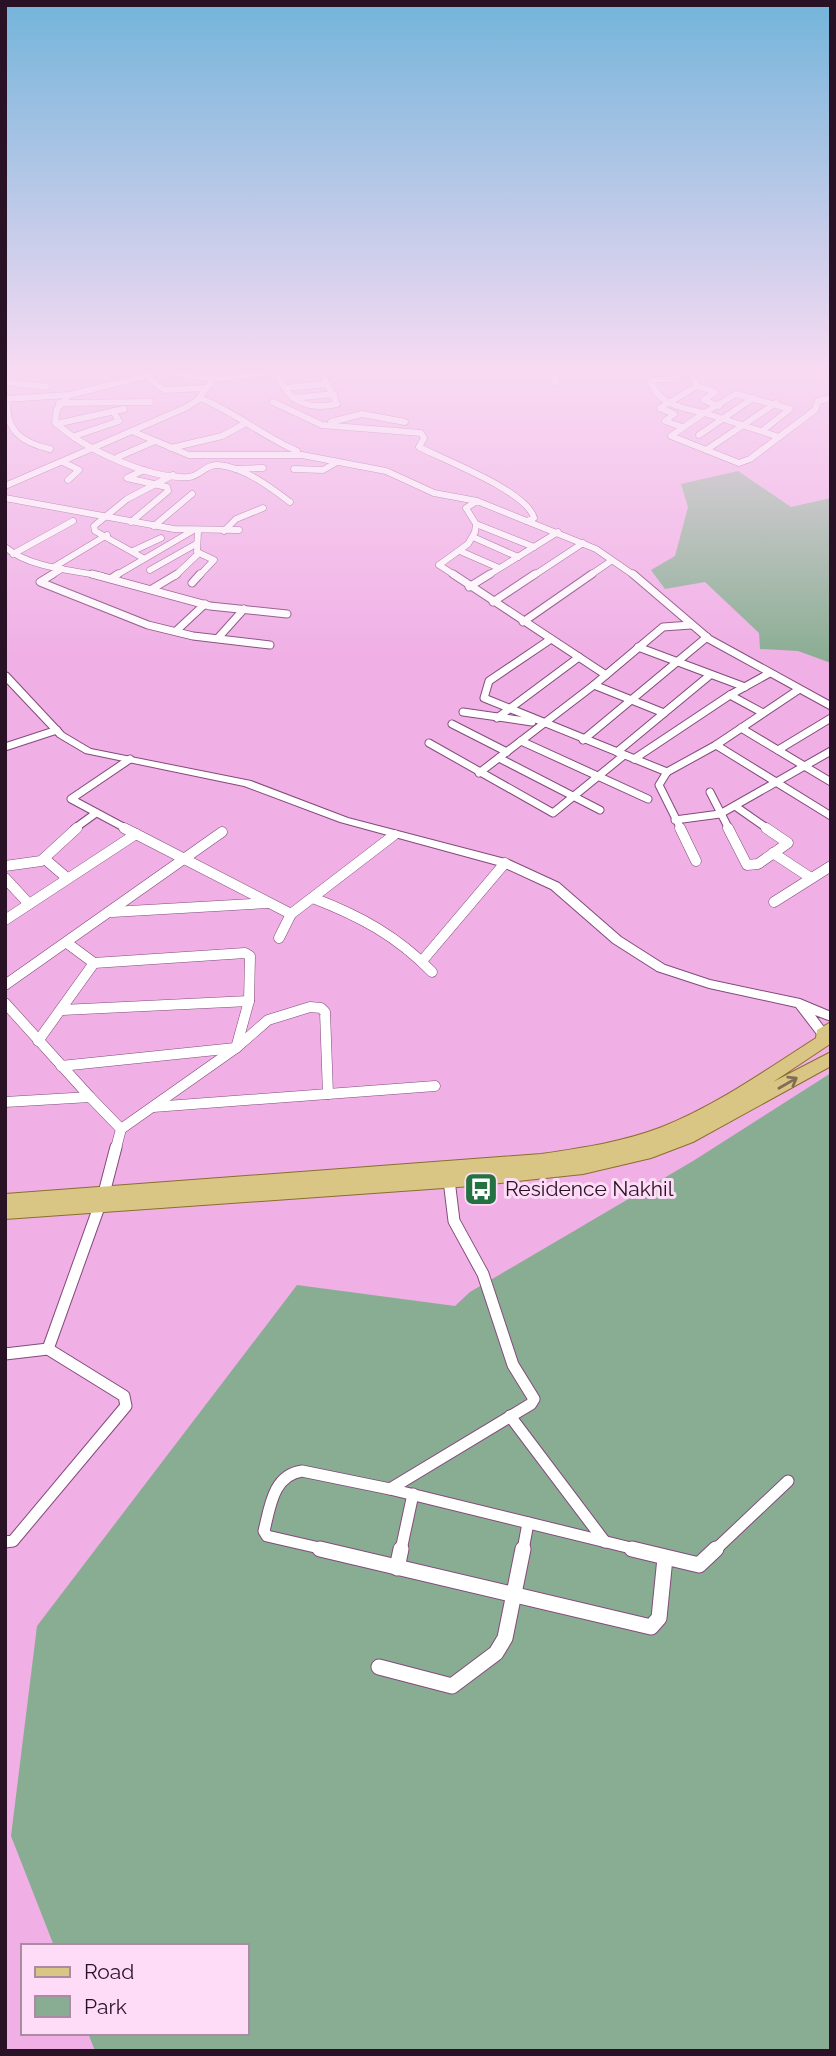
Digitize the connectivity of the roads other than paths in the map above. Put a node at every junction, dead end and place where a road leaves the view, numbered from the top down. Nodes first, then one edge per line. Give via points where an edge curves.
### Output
1 (45, 470) edge
2 (79, 470) edge
3 (145, 470) joint
4 (204, 470) edge
5 (237, 470) edge
6 (379, 470) edge
7 (468, 470) edge
8 (173, 475) junction
9 (68, 480) dead end
10 (155, 484) junction
11 (5, 486) edge
12 (192, 494) dead end
13 (5, 498) edge
14 (477, 501) junction
15 (290, 502) dead end
16 (263, 508) dead end
17 (104, 517) junction
18 (73, 521) dead end
19 (527, 521) junction
20 (131, 522) junction
21 (476, 524) junction
22 (154, 526) junction
23 (239, 530) dead end
24 (195, 531) junction
25 (224, 531) junction
26 (558, 532) junction
27 (107, 536) junction
28 (473, 537) junction
29 (162, 538) dead end
30 (583, 543) junction
31 (196, 544) junction
32 (5, 547) edge
33 (534, 547) junction
34 (133, 551) junction
35 (460, 551) junction
36 (198, 553) junction
37 (13, 554) junction
38 (518, 556) junction
39 (140, 560) junction
40 (611, 561) junction
41 (59, 568) junction
42 (499, 568) junction
43 (150, 570) junction
44 (112, 578) junction
45 (170, 578) junction
46 (192, 583) dead end
47 (469, 587) junction
48 (152, 589) junction
49 (493, 602) junction
50 (205, 604) junction
51 (244, 610) junction
52 (286, 614) dead end
53 (523, 622) junction
54 (692, 625) junction
55 (176, 631) junction
56 (218, 638) junction
57 (707, 638) junction
58 (551, 639) junction
59 (270, 645) dead end
60 (638, 647) junction
61 (579, 657) junction
62 (678, 663) junction
63 (606, 674) junction
64 (768, 674) junction
65 (5, 675) edge
66 (710, 675) junction
67 (594, 685) junction
68 (745, 687) junction
69 (798, 690) junction
70 (730, 695) junction
71 (631, 701) junction
72 (831, 706) edge
73 (508, 708) junction
74 (463, 712) dead end
75 (664, 713) junction
76 (763, 713) junction
77 (497, 718) junction
78 (831, 718) edge
79 (452, 723) dead end
80 (545, 723) junction
81 (741, 728) junction
82 (57, 730) junction
83 (640, 733) junction
84 (5, 738) edge
85 (583, 740) junction
86 (521, 741) junction
87 (429, 743) dead end
88 (658, 743) junction
89 (716, 745) junction
90 (9, 746) edge
91 (778, 750) junction
92 (831, 751) edge
93 (620, 754) junction
94 (503, 755) junction
95 (130, 759) junction
96 (634, 759) junction
97 (805, 766) junction
98 (667, 772) junction
99 (479, 773) junction
100 (598, 776) junction
101 (777, 782) junction
102 (831, 782) edge
103 (710, 792) dead end
104 (575, 797) junction
105 (648, 799) dead end
106 (735, 806) junction
107 (600, 810) dead end
108 (96, 813) junction
109 (720, 814) junction
110 (831, 816) edge
111 (675, 820) junction
112 (222, 832) dead end
113 (136, 834) junction
114 (394, 835) junction
115 (774, 853) junction
116 (47, 860) junction
117 (186, 860) junction
118 (696, 861) dead end
119 (505, 863) junction
120 (5, 866) edge
121 (831, 866) edge
122 (5, 878) edge
123 (67, 878) junction
124 (811, 878) junction
125 (313, 898) junction
126 (774, 902) dead end
127 (270, 903) junction
128 (29, 904) junction
129 (111, 912) junction
130 (291, 914) junction
131 (5, 920) edge
132 (279, 938) dead end
133 (67, 943) junction
134 (422, 961) junction
135 (94, 962) junction
136 (432, 972) dead end
137 (5, 985) edge
138 (248, 1001) junction
139 (5, 1003) edge
140 (800, 1003) junction
141 (62, 1010) junction
142 (831, 1017) edge
143 (827, 1038) edge
144 (38, 1041) junction
145 (236, 1048) junction
146 (831, 1059) edge
147 (61, 1066) junction
148 (435, 1086) dead end
149 (328, 1094) junction
150 (90, 1097) junction
151 (5, 1102) edge
152 (152, 1107) junction
153 (121, 1129) junction
154 (449, 1180) junction
155 (101, 1199) junction
156 (5, 1201) edge
157 (5, 1212) edge
158 (48, 1349) junction
159 (5, 1354) edge
160 (510, 1416) junction
161 (788, 1481) dead end
162 (390, 1489) junction
163 (413, 1494) junction
164 (528, 1523) junction
165 (5, 1542) edge
166 (606, 1542) junction
167 (665, 1558) junction
168 (397, 1568) junction
169 (514, 1595) junction
170 (379, 1667) dead end

1 - 11 street
2 - 9 street
3 - 8 street
3 - 10 street via 127,478
4 - 8 street via 192,476
5 - 15 street
6 - 14 street via 435,493
7 - 19 street via 521,500 534,515
8 - 10 street
10 - 17 street
10 - 20 street via 168,491
12 - 22 street
13 - 17 street
14 - 19 street
14 - 21 street via 464,510
16 - 25 street via 227,525
17 - 20 street
17 - 27 street via 93,529
18 - 37 street
19 - 26 street
20 - 22 street
21 - 28 street
21 - 33 street
22 - 24 street
23 - 25 street
24 - 25 street
24 - 31 street
24 - 39 street
26 - 30 street
26 - 33 street
27 - 34 street
27 - 41 street
28 - 35 street
28 - 38 street
29 - 34 street
30 - 40 street
30 - 49 street
31 - 36 street
31 - 43 street
32 - 37 street
33 - 38 street
34 - 39 street
35 - 42 street
35 - 47 street via 439,565
36 - 45 street
36 - 46 street via 214,560
37 - 41 street
38 - 42 street
39 - 43 street
39 - 44 street
40 - 53 street
40 - 54 street
41 - 44 street
41 - 55 street via 40,582 148,625
42 - 47 street
43 - 45 street
44 - 48 street
45 - 48 street
47 - 49 street
48 - 50 street
49 - 53 street
50 - 51 street
50 - 55 street
51 - 52 street
51 - 56 street
53 - 58 street
54 - 57 street
54 - 60 street via 663,627
55 - 56 street
56 - 59 street
57 - 62 street
57 - 64 street
58 - 61 street
58 - 73 street via 489,681 484,698
60 - 62 street
60 - 63 street
61 - 63 street
61 - 73 street
62 - 66 street
62 - 71 street
63 - 67 street
64 - 68 street
64 - 69 street
65 - 82 street
66 - 68 street
66 - 75 street
67 - 71 street
67 - 80 street
68 - 70 street
69 - 72 street
69 - 76 street
70 - 76 street
70 - 88 street
71 - 75 street
71 - 85 street
73 - 77 street
73 - 80 street
74 - 77 street
75 - 83 street
76 - 81 street
77 - 80 street
78 - 91 street
79 - 94 street
80 - 85 street
80 - 86 street
81 - 89 street
81 - 91 street
82 - 90 street
82 - 95 street via 88,751
83 - 88 street
83 - 93 street
84 - 90 street
85 - 93 street
86 - 94 street
86 - 100 street
87 - 99 street
88 - 96 street
89 - 98 street
89 - 101 street
91 - 97 street
92 - 97 street
93 - 96 street
93 - 100 street
94 - 99 street
94 - 104 street
95 - 108 street via 71,799
95 - 114 street via 247,783
96 - 98 street
97 - 101 street
97 - 102 street
98 - 111 street via 659,785
99 - 104 street via 553,813
100 - 104 street
100 - 105 street
101 - 106 street
101 - 110 street
103 - 109 street
104 - 107 street
106 - 109 street
106 - 115 street via 787,841
108 - 113 street
108 - 116 street via 64,838
109 - 111 street
109 - 115 street via 747,865 758,864
111 - 118 street
112 - 117 street
113 - 117 street
113 - 123 street
114 - 119 street
114 - 125 street
115 - 124 street
116 - 120 street
116 - 123 street
117 - 127 street
117 - 129 street
119 - 134 street
119 - 140 street via 555,886 617,940 662,968 709,984
121 - 124 street
122 - 128 street
123 - 128 street
124 - 126 street
125 - 130 street
125 - 134 street via 385,929
127 - 129 street
127 - 130 street
128 - 131 street
129 - 133 street
130 - 132 street
133 - 135 street
133 - 137 street
134 - 136 street
135 - 138 street via 245,953 250,956
135 - 141 street
138 - 141 street
138 - 145 street
139 - 144 street
140 - 142 street
140 - 143 street
141 - 144 street
143 - 155 main road via 713,1110 643,1141 606,1150 541,1161
144 - 147 street
145 - 147 street
145 - 149 street via 275,1015 321,1008
145 - 152 street
154 -> 146 main road via 583,1167 651,1151 725,1118
147 - 150 street
148 - 149 street
149 - 152 street
150 - 151 street
150 - 153 street
152 - 153 street
153 - 155 street
154 - 155 main road
154 - 160 street via 454,1221 483,1274 513,1365 533,1396 531,1404
155 - 156 main road
155 - 157 main road
155 - 158 street
158 - 159 street
158 - 165 street via 124,1396 127,1406 13,1541
160 - 162 street
160 - 166 street
161 - 167 street via 699,1565
162 - 163 street
162 - 168 street via 302,1471 289,1473 279,1483 264,1531 267,1536
163 - 164 street
163 - 168 street
164 - 166 street
164 - 169 street
166 - 167 street
167 - 169 street via 659,1622 651,1627
168 - 169 street
169 - 170 street via 505,1638 496,1653 452,1686

